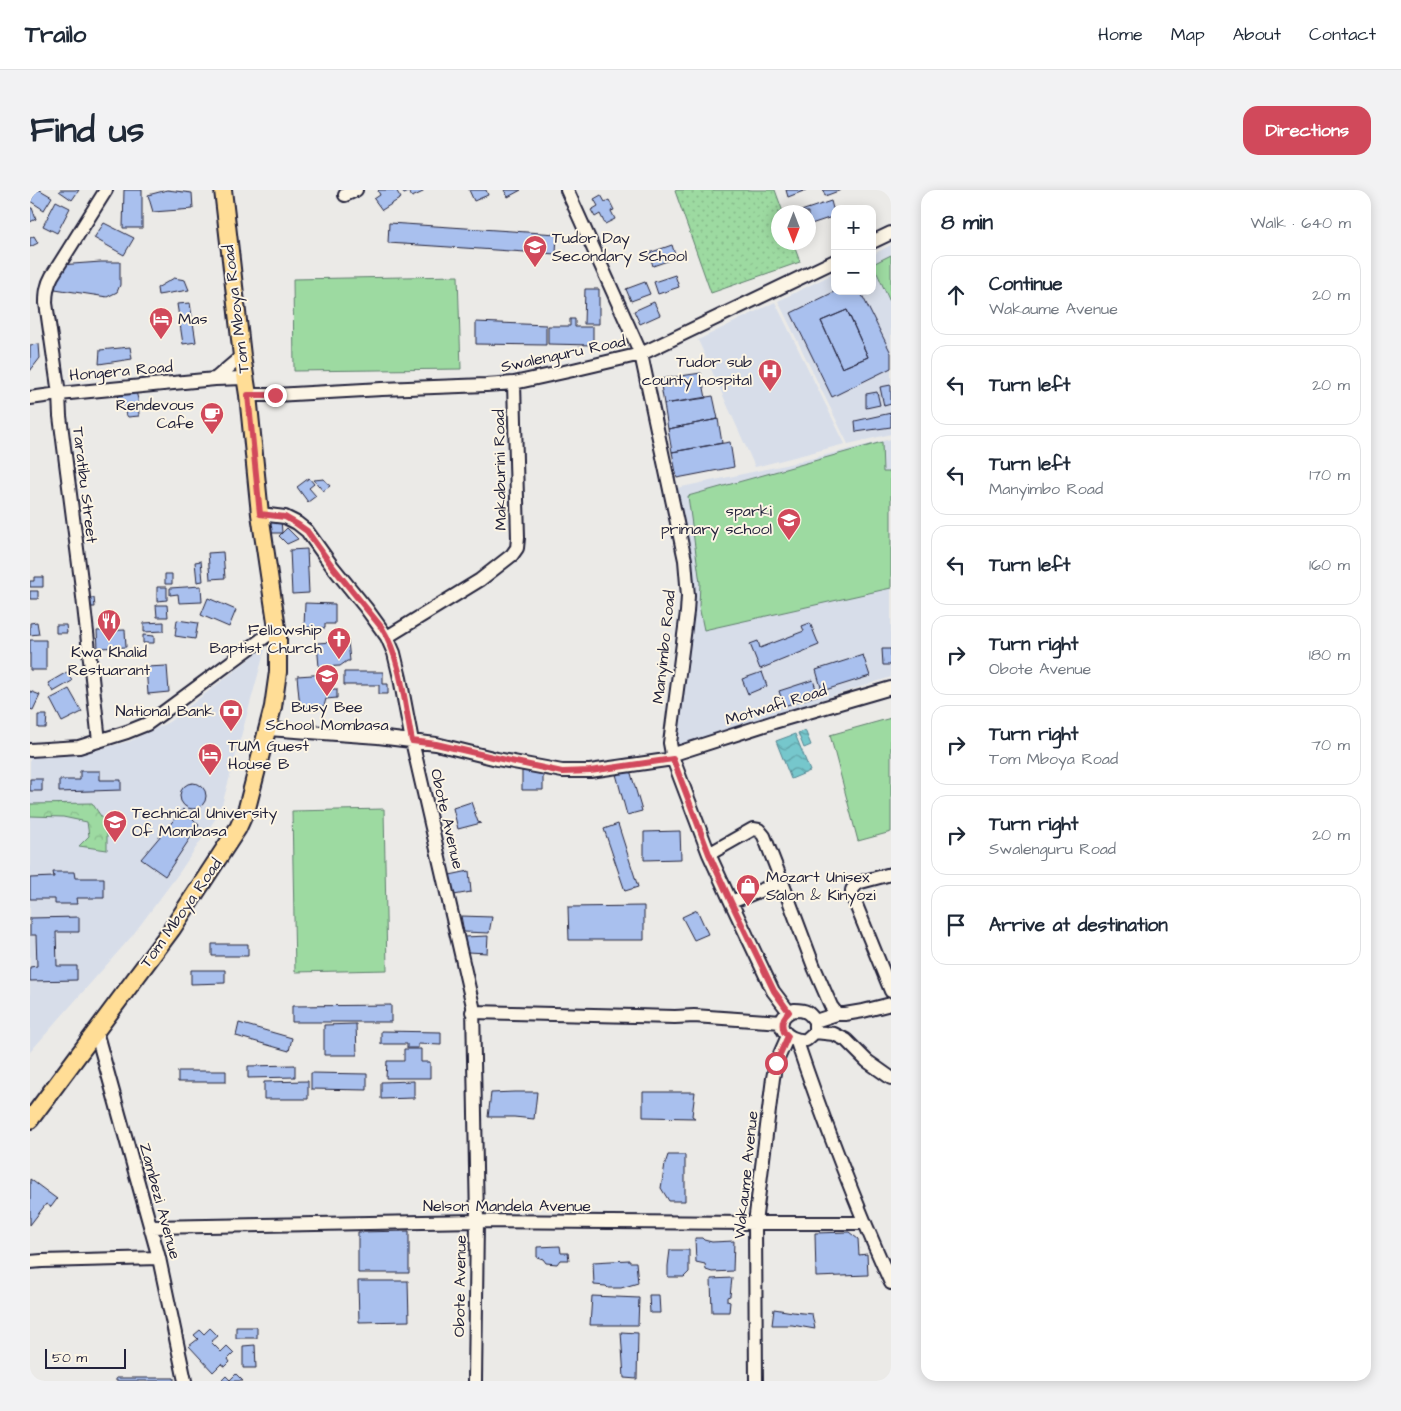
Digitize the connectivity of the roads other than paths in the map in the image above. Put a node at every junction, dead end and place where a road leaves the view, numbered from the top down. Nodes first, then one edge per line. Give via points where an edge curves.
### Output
1 (106, 190) edge
2 (222, 190) edge
3 (567, 190) edge
4 (891, 233) edge
5 (876, 240) edge
6 (831, 263) edge
7 (641, 354) junction
8 (242, 356) junction
9 (244, 378) junction
10 (215, 379) junction
11 (514, 383) junction
12 (59, 394) junction
13 (248, 395) junction
14 (30, 398) edge
15 (260, 514) junction
16 (277, 628) junction
17 (387, 636) junction
18 (891, 688) edge
19 (268, 729) junction
20 (99, 740) junction
21 (412, 741) junction
22 (30, 750) edge
23 (672, 757) junction
24 (709, 854) junction
25 (891, 874) edge
26 (782, 882) junction
27 (731, 902) junction
28 (891, 991) edge
29 (891, 1004) edge
30 (472, 1012) junction
31 (841, 1014) junction
32 (786, 1017) junction
33 (815, 1027) junction
34 (96, 1031) junction
35 (792, 1038) junction
36 (846, 1040) junction
37 (891, 1078) edge
38 (30, 1120) edge
39 (477, 1221) junction
40 (755, 1223) junction
41 (864, 1223) junction
42 (151, 1227) junction
43 (159, 1258) junction
44 (30, 1262) edge
45 (891, 1283) edge
46 (185, 1381) edge
47 (475, 1381) edge
48 (756, 1381) edge

1 - 12 street, Taratibu Street via 46,288
2 - 8 main road, Tom Mboya Road
3 - 7 street, Manyimbo Road
4 - 5 street
6 - 7 street, Swalenguru Road
7 - 11 street, Swalenguru Road
7 - 23 street, Manyimbo Road via 685,560 688,590 670,742
8 - 9 main road, Tom Mboya Road
8 - 10 street
9 - 10 street, Hongera Road
9 - 13 main road, Tom Mboya Road
10 - 12 street, Hongera Road
11 - 13 street, Swalenguru Road
11 - 17 street, Makaburini Road via 517,548 480,580
12 - 14 street, Hongera Road
12 - 20 street, Taratibu Street
13 - 15 main road, Tom Mboya Road
15 - 16 main road, Tom Mboya Road
15 - 17 street, Obote Avenue via 285,517 307,531
16 - 19 main road, Tom Mboya Road via 278,672
16 - 20 street via 147,724
17 - 21 street, Obote Avenue via 400,678
18 - 23 street, Motwafi Road via 774,722
19 - 21 street, Motwafi Road
19 - 34 main road, Tom Mboya Road via 247,808 238,828 172,929
20 - 22 street via 79,747
21 - 23 street, Motwafi Road via 562,772 590,771
21 - 30 street, Obote Avenue
23 - 24 street, Manyimbo Road
24 - 26 street via 752,829 759,830
24 - 27 street, Manyimbo Road
25 - 28 street via 857,883 852,890
26 - 27 street
26 - 31 street via 831,1006
27 - 32 street, Manyimbo Road
29 - 31 street
30 - 32 street
30 - 39 street, Obote Avenue
31 - 33 street
31 - 36 street
32 - 33 street via 799,1010 809,1013
32 - 35 street via 784,1032
33 - 35 street via 806,1040
33 - 36 street
34 - 38 main road, Tom Mboya Road
34 - 42 street, Zambezi Avenue
35 - 40 street, Wakaume Avenue via 776,1063
35 - 41 street
36 - 37 street via 866,1061
39 - 40 street, Nelson Mandela Avenue
39 - 42 street, Nelson Mandela Avenue
39 - 47 street, Obote Avenue
40 - 41 street, Nelson Mandela Avenue
40 - 48 street, Wakaume Avenue
41 - 45 street
42 - 43 street, Zambezi Avenue
43 - 44 street
43 - 46 street, Zambezi Avenue

